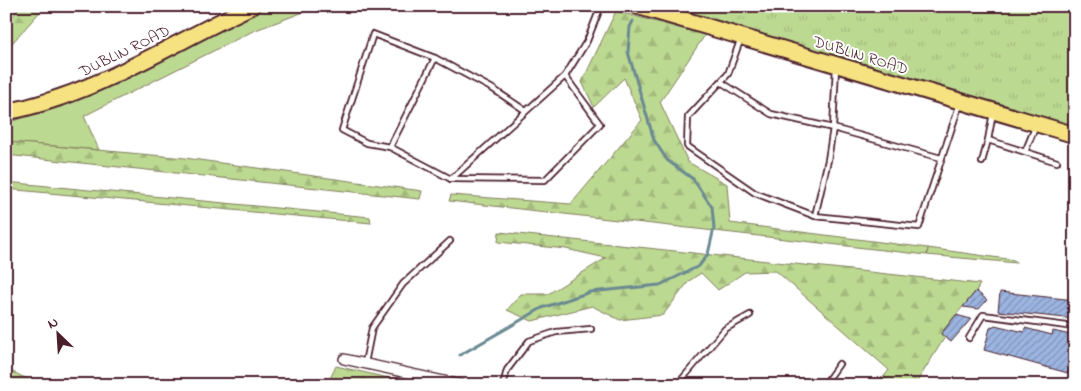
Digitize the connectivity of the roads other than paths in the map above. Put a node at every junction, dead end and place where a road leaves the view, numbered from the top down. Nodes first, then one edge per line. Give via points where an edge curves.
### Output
1 (252, 6) edge
2 (601, 6) edge
3 (637, 6) edge
4 (741, 37) junction
5 (435, 58) junction
6 (837, 65) junction
7 (565, 76) junction
8 (721, 82) junction
9 (960, 101) junction
10 (526, 111) junction
11 (993, 111) junction
12 (6, 112) edge
13 (1036, 124) junction
14 (833, 128) junction
15 (1075, 135) edge
16 (988, 140) junction
17 (390, 147) junction
18 (1026, 152) junction
19 (941, 158) junction
20 (982, 162) dead end
21 (1057, 162) dead end
22 (451, 180) junction
23 (815, 216) junction
24 (450, 241) dead end
25 (750, 315) dead end
26 (1075, 326) edge
27 (591, 329) dead end
28 (968, 338) dead end
29 (344, 359) dead end
30 (365, 363) junction
31 (839, 364) dead end
32 (423, 380) edge
33 (462, 385) edge
34 (503, 385) edge
35 (677, 385) edge
36 (824, 385) edge

1 - 12 main road, DUBLIN ROAD via 84,90
2 - 7 lane via 586,41
3 - 4 main road, DUBLIN ROAD
4 - 6 main road, DUBLIN ROAD
4 - 8 lane via 728,74
5 - 10 lane
5 - 17 lane
5 - 17 lane via 373,34 342,130 367,143
6 - 9 main road, DUBLIN ROAD
6 - 14 lane
7 - 10 lane
7 - 22 lane via 600,124 545,180
8 - 14 lane via 771,114
8 - 23 lane via 688,117 687,146 755,193
9 - 11 main road, DUBLIN ROAD
9 - 19 lane
10 - 22 lane
11 - 13 main road, DUBLIN ROAD
11 - 16 lane
13 - 15 main road, DUBLIN ROAD
13 - 18 lane
14 - 19 lane
14 - 23 lane
16 - 18 lane
16 - 20 lane
17 - 22 lane
18 - 21 lane
19 - 23 lane via 919,226
24 - 30 lane via 403,284 372,328
25 - 35 lane via 725,329
26 - 28 lane via 983,314
27 - 34 lane via 556,332 529,341 507,370
29 - 30 street
30 - 32 street
31 - 36 lane
32 - 33 street

